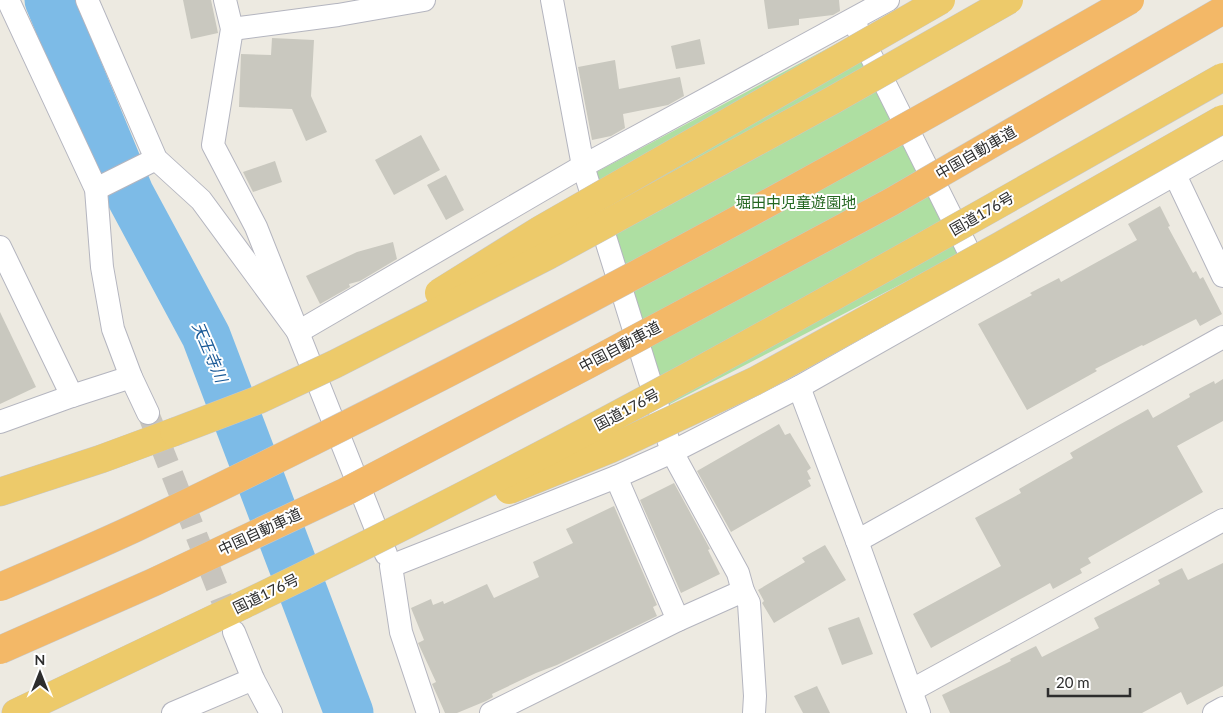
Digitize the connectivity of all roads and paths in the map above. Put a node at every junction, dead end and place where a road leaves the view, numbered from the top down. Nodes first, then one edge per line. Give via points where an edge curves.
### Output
1 (8, 0) edge
2 (87, 0) edge
3 (225, 0) edge
4 (424, 0) edge
5 (552, 0) edge
6 (941, 0) edge
7 (1009, 0) edge
8 (1130, 0) edge
9 (871, 7) edge
10 (1223, 10) edge
11 (232, 29) junction
12 (1223, 77) edge
13 (1223, 119) edge
14 (1223, 148) edge
15 (150, 162) junction
16 (583, 166) junction
17 (1175, 175) junction
18 (103, 185) junction
19 (0, 247) edge
20 (1223, 276) edge
21 (984, 282) junction
22 (298, 332) junction
23 (1223, 337) edge
24 (335, 364) junction
25 (131, 378) junction
26 (799, 387) junction
27 (72, 396) junction
28 (148, 413) tunnel mouth
29 (0, 422) edge
30 (672, 452) junction
31 (616, 477) junction
32 (0, 492) edge
33 (1223, 520) edge
34 (857, 541) junction
35 (364, 547) junction
36 (391, 566) junction
37 (0, 587) edge
38 (743, 590) junction
39 (678, 620) junction
40 (234, 632) tunnel mouth
41 (0, 650) edge
42 (253, 679) junction
43 (912, 690) junction
44 (1223, 708) edge
45 (16, 713) edge
46 (173, 713) edge
47 (271, 713) edge
48 (428, 713) edge
49 (491, 713) edge
50 (754, 713) edge
51 (919, 713) edge
52 (1214, 713) edge

1 - 18 street
2 - 15 street
3 - 11 street
4 - 11 street
5 - 16 street
6 - 24 highway, bridge via 540,230 440,292
7 - 24 highway, bridge via 549,255
8 - 37 highway, bridge via 863,152 558,317 150,521
9 - 16 street
9 - 21 street
10 - 41 highway, 中国自動車道, bridge via 891,202 466,428 336,496
11 - 22 street via 213,145 256,227
12 - 35 highway, 国道176号, bridge via 624,412
13 - 35 highway, bridge via 755,381 610,449
14 - 17 street
15 - 18 street
15 - 22 street via 201,200
16 - 22 street
16 - 30 street
17 - 20 street
17 - 21 street
18 - 25 street via 102,267 113,329
19 - 27 street
21 - 26 street
22 - 36 street
23 - 34 street
24 - 32 highway, bridge via 258,400 101,459
25 - 27 street
25 - 28 street
26 - 30 street
26 - 34 street
27 - 29 street
30 - 31 street
30 - 38 street via 738,573
31 - 36 street
31 - 39 street
33 - 43 street
34 - 43 street
35 - 45 highway, 国道176号, bridge
36 - 48 street via 401,632
38 - 39 street
38 - 50 street via 749,603
39 - 49 street
40 - 42 street
42 - 46 street
42 - 47 street
43 - 51 street
44 - 52 street

